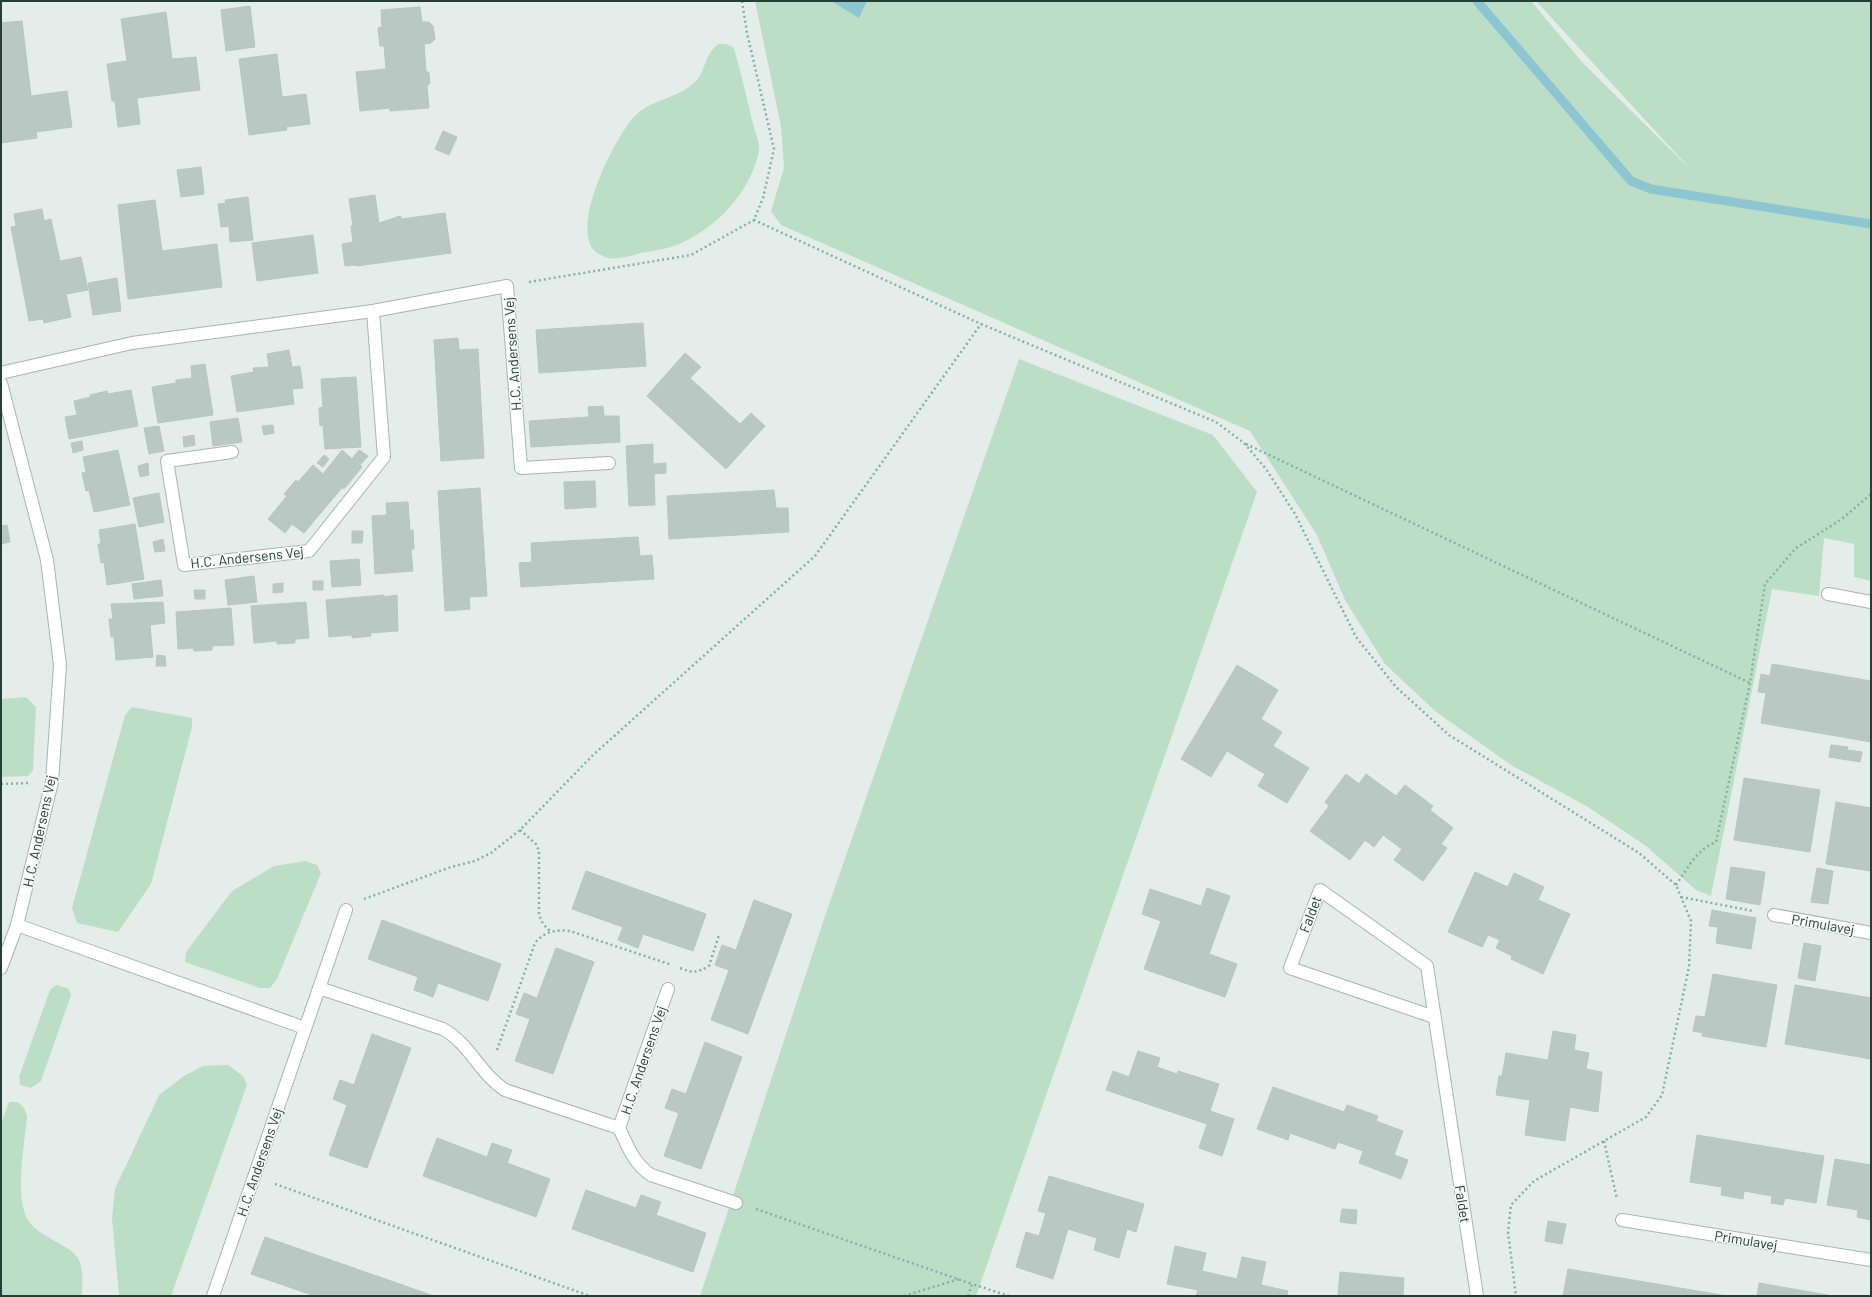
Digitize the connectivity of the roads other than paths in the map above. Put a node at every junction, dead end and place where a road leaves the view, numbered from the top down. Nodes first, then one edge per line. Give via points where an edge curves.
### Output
1 (373, 311) junction
2 (1, 373) edge
3 (1, 383) edge
4 (232, 452) dead end
5 (609, 463) dead end
6 (1828, 594) dead end
7 (1871, 602) edge
8 (346, 910) road end
9 (1774, 915) road end
10 (17, 925) junction
11 (1871, 933) edge
12 (1, 968) edge
13 (319, 988) junction
14 (668, 988) dead end
15 (1434, 1017) junction
16 (305, 1028) junction
17 (619, 1128) junction
18 (736, 1203) road end
19 (1622, 1220) road end
20 (1871, 1260) edge
21 (213, 1296) edge
22 (1477, 1296) edge

1 - 2 street, H.C. Andersens Vej via 132,343
1 - 4 street, H.C. Andersens Vej via 384,457 309,551 184,565 167,461
1 - 5 street, H.C. Andersens Vej via 507,286 521,468
3 - 10 street, H.C. Andersens Vej via 47,560 60,665 52,782
6 - 7 street
8 - 13 street, H.C. Andersens Vej
9 - 11 street, Primulavej
10 - 12 street, H.C. Andersens Vej
10 - 16 street
13 - 16 street, H.C. Andersens Vej
13 - 17 street, H.C. Andersens Vej via 444,1029 456,1036 494,1083 505,1090
14 - 17 street, H.C. Andersens Vej
15 - 15 street, Faldet via 1427,966 1320,890 1290,968
15 - 22 street, Faldet
16 - 21 street, H.C. Andersens Vej
17 - 18 street via 634,1161 641,1168 651,1174
19 - 20 street, Primulavej

